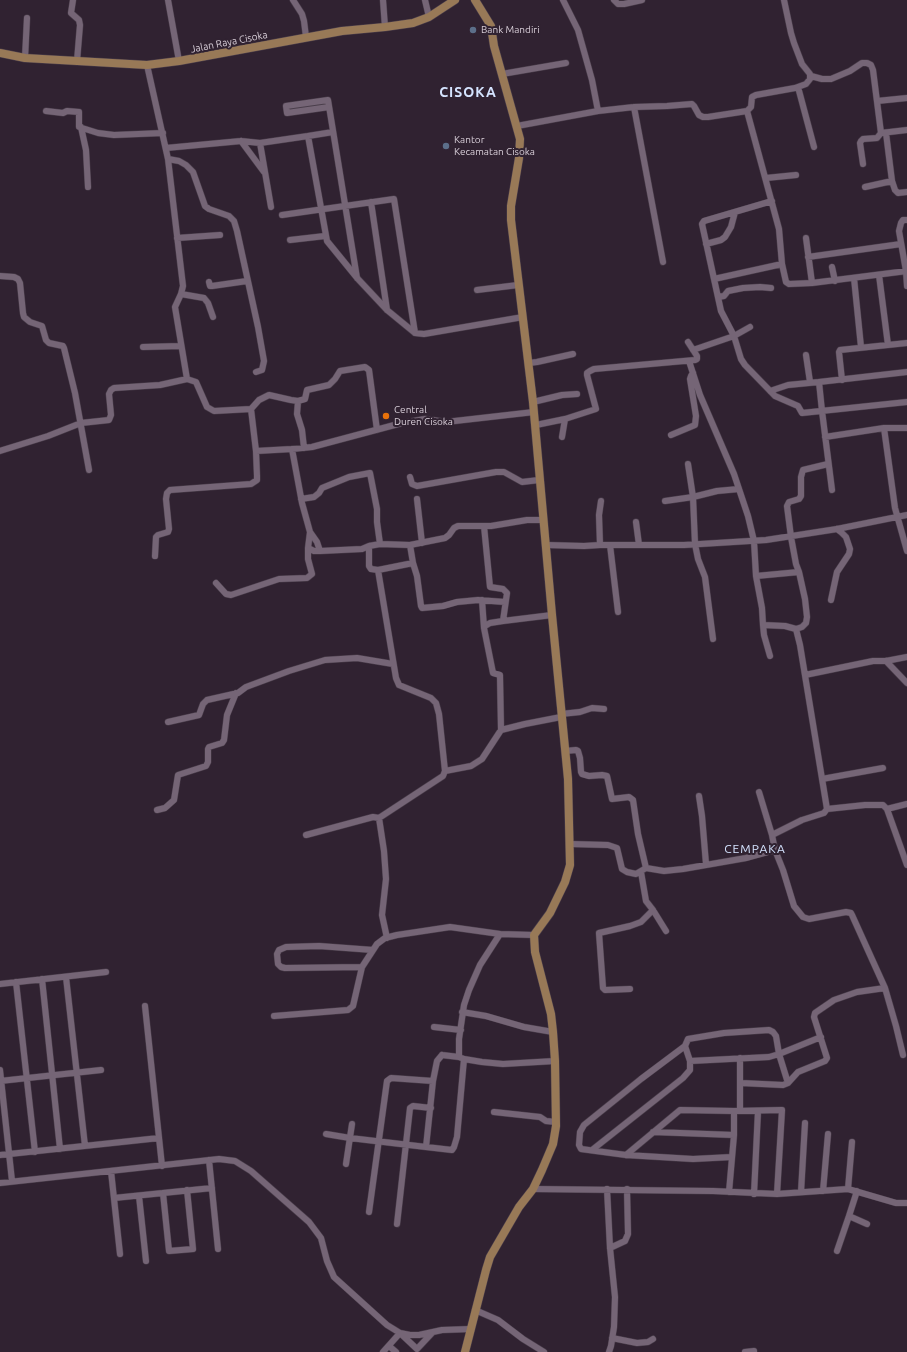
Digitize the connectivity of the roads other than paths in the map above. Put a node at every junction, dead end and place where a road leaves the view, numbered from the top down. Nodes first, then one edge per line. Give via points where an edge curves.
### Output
1 (73, 0) edge
2 (168, 0) edge
3 (293, 0) edge
4 (383, 0) edge
5 (425, 0) edge
6 (475, 0) edge
7 (563, 0) edge
8 (614, 0) edge
9 (642, 0) edge
10 (784, 0) edge
11 (453, 1) edge
12 (27, 18) dead end
13 (429, 18) junction
14 (384, 27) junction
15 (306, 37) junction
16 (0, 52) edge
17 (25, 58) junction
18 (77, 61) junction
19 (179, 61) junction
20 (566, 64) dead end
21 (147, 65) junction
22 (502, 74) junction
23 (811, 76) junction
24 (798, 87) junction
25 (907, 98) edge
26 (877, 101) junction
27 (329, 107) junction
28 (634, 107) junction
29 (46, 111) dead end
30 (598, 111) junction
31 (747, 111) junction
32 (517, 126) junction
33 (81, 127) junction
34 (907, 130) edge
35 (333, 132) junction
36 (163, 133) junction
37 (883, 133) junction
38 (308, 136) junction
39 (241, 141) junction
40 (260, 143) junction
41 (814, 147) dead end
42 (166, 148) junction
43 (168, 159) junction
44 (863, 164) dead end
45 (265, 174) junction
46 (796, 175) dead end
47 (766, 178) junction
48 (892, 181) junction
49 (88, 187) dead end
50 (865, 187) dead end
51 (907, 192) edge
52 (772, 201) junction
53 (371, 202) junction
54 (346, 206) junction
55 (271, 208) dead end
56 (322, 210) junction
57 (735, 212) junction
58 (282, 215) dead end
59 (907, 220) edge
60 (220, 235) dead end
61 (325, 236) junction
62 (177, 238) junction
63 (806, 238) dead end
64 (290, 240) dead end
65 (706, 244) junction
66 (901, 244) junction
67 (808, 257) junction
68 (663, 262) dead end
69 (782, 264) junction
70 (832, 267) dead end
71 (906, 271) edge
72 (879, 275) junction
73 (0, 276) edge
74 (854, 278) junction
75 (358, 279) junction
76 (714, 279) junction
77 (835, 280) junction
78 (247, 281) junction
79 (209, 282) dead end
80 (812, 283) junction
81 (518, 285) junction
82 (907, 286) edge
83 (771, 288) dead end
84 (477, 290) dead end
85 (181, 294) junction
86 (718, 297) junction
87 (386, 310) junction
88 (213, 317) dead end
89 (523, 317) junction
90 (750, 327) dead end
91 (415, 333) junction
92 (734, 336) junction
93 (688, 342) dead end
94 (907, 343) edge
95 (888, 345) junction
96 (181, 346) junction
97 (143, 347) dead end
98 (861, 347) junction
99 (693, 350) junction
100 (573, 354) dead end
101 (806, 355) dead end
102 (689, 361) junction
103 (529, 363) junction
104 (256, 372) dead end
105 (907, 372) edge
106 (693, 373) junction
107 (187, 379) junction
108 (842, 380) junction
109 (810, 382) junction
110 (819, 382) junction
111 (770, 391) junction
112 (577, 394) dead end
113 (298, 401) junction
114 (533, 402) junction
115 (907, 402) edge
116 (251, 409) junction
117 (822, 411) junction
118 (534, 412) junction
119 (565, 419) junction
120 (81, 424) junction
121 (536, 425) junction
122 (884, 428) junction
123 (907, 428) edge
124 (377, 430) junction
125 (670, 435) dead end
126 (562, 437) dead end
127 (826, 437) junction
128 (304, 448) junction
129 (292, 449) junction
130 (0, 451) edge
131 (256, 451) junction
132 (688, 464) dead end
133 (828, 464) junction
134 (89, 470) dead end
135 (410, 477) dead end
136 (539, 480) junction
137 (739, 489) junction
138 (832, 490) dead end
139 (693, 497) junction
140 (301, 499) junction
141 (417, 499) dead end
142 (601, 501) dead end
143 (665, 501) dead end
144 (907, 515) edge
145 (897, 517) junction
146 (543, 520) junction
147 (636, 522) dead end
148 (484, 526) junction
149 (837, 529) junction
150 (310, 532) junction
151 (791, 537) junction
152 (754, 541) junction
153 (422, 543) junction
154 (380, 544) junction
155 (695, 544) junction
156 (410, 545) junction
157 (546, 545) junction
158 (600, 545) junction
159 (610, 545) junction
160 (639, 545) junction
161 (369, 546) junction
162 (308, 548) junction
163 (320, 551) junction
164 (907, 551) edge
165 (155, 556) dead end
166 (413, 563) junction
167 (378, 570) junction
168 (799, 572) junction
169 (756, 576) junction
170 (216, 583) dead end
171 (482, 600) junction
172 (831, 600) dead end
173 (505, 602) junction
174 (618, 612) dead end
175 (552, 615) junction
176 (503, 621) junction
177 (763, 625) junction
178 (484, 628) junction
179 (796, 628) junction
180 (713, 639) dead end
181 (770, 656) dead end
182 (907, 657) edge
183 (886, 661) junction
184 (393, 664) junction
185 (805, 675) junction
186 (907, 683) edge
187 (236, 694) junction
188 (604, 709) dead end
189 (561, 716) junction
190 (168, 722) dead end
191 (501, 730) junction
192 (565, 751) junction
193 (883, 768) dead end
194 (445, 771) junction
195 (822, 779) junction
196 (758, 792) dead end
197 (699, 796) dead end
198 (907, 804) edge
199 (827, 808) junction
200 (887, 809) junction
201 (157, 810) dead end
202 (379, 818) junction
203 (306, 835) dead end
204 (772, 835) junction
205 (570, 844) junction
206 (775, 850) junction
207 (706, 864) junction
208 (907, 865) edge
209 (644, 870) junction
210 (653, 910) junction
211 (666, 931) dead end
212 (500, 934) junction
213 (534, 935) junction
214 (387, 938) junction
215 (373, 950) junction
216 (362, 967) junction
217 (106, 972) dead end
218 (66, 976) junction
219 (42, 979) junction
220 (16, 982) junction
221 (0, 984) edge
222 (885, 988) junction
223 (630, 989) dead end
224 (145, 1006) dead end
225 (462, 1012) junction
226 (274, 1016) dead end
227 (434, 1027) dead end
228 (461, 1030) junction
229 (553, 1032) junction
230 (822, 1037) junction
231 (685, 1046) junction
232 (779, 1054) junction
233 (903, 1055) dead end
234 (462, 1058) junction
235 (740, 1058) junction
236 (555, 1061) junction
237 (690, 1061) junction
238 (0, 1070) edge
239 (101, 1070) dead end
240 (77, 1072) junction
241 (52, 1075) junction
242 (27, 1078) junction
243 (1, 1081) edge
244 (433, 1081) junction
245 (741, 1083) junction
246 (788, 1083) junction
247 (431, 1108) junction
248 (737, 1111) junction
249 (758, 1111) junction
250 (494, 1112) dead end
251 (556, 1122) junction
252 (805, 1123) dead end
253 (352, 1124) dead end
254 (653, 1132) junction
255 (326, 1134) dead end
256 (828, 1134) dead end
257 (734, 1135) junction
258 (159, 1138) junction
259 (350, 1138) junction
260 (378, 1141) junction
261 (852, 1142) dead end
262 (407, 1145) junction
263 (85, 1146) junction
264 (426, 1147) junction
265 (60, 1149) junction
266 (592, 1150) junction
267 (35, 1152) junction
268 (9, 1154) junction
269 (626, 1155) junction
270 (0, 1156) edge
271 (732, 1157) junction
272 (209, 1160) junction
273 (346, 1164) dead end
274 (162, 1166) junction
275 (111, 1171) junction
276 (12, 1182) junction
277 (0, 1183) edge
278 (212, 1188) junction
279 (533, 1189) junction
280 (607, 1189) junction
281 (627, 1189) junction
282 (848, 1189) junction
283 (187, 1190) junction
284 (823, 1191) junction
285 (729, 1192) junction
286 (801, 1192) junction
287 (857, 1192) junction
288 (163, 1193) junction
289 (754, 1194) junction
290 (777, 1194) junction
291 (139, 1196) junction
292 (114, 1198) junction
293 (907, 1203) edge
294 (370, 1212) dead end
295 (850, 1216) junction
296 (398, 1224) dead end
297 (866, 1224) dead end
298 (610, 1248) junction
299 (218, 1250) dead end
300 (837, 1251) dead end
301 (120, 1254) dead end
302 (146, 1261) dead end
303 (475, 1310) junction
304 (471, 1329) junction
305 (400, 1333) junction
306 (432, 1333) junction
307 (612, 1338) junction
308 (653, 1338) dead end
309 (389, 1346) junction
310 (754, 1351) edge
311 (383, 1352) edge
312 (396, 1352) edge
313 (465, 1352) edge
314 (544, 1352) edge
315 (609, 1352) edge
316 (745, 1352) edge

1 - 18 street via 71,13 79,20 80,25
2 - 19 street
3 - 15 street via 302,14
4 - 14 street
5 - 13 street
6 - 22 street via 491,26
7 - 30 street via 578,30
8 - 9 street via 618,4 624,4
10 - 23 street via 794,43 802,64
11 - 13 street, Jalan Raya Cisoka
12 - 17 street
13 - 14 street, Jalan Raya Cisoka
14 - 15 street, Jalan Raya Cisoka
15 - 19 street, Jalan Raya Cisoka
16 - 17 street, Jalan Raya Cisoka
17 - 18 street, Jalan Raya Cisoka
18 - 21 street, Jalan Raya Cisoka
19 - 21 street, Jalan Raya Cisoka
20 - 22 street
21 - 36 street
22 - 32 street
23 - 24 street via 810,81
23 - 26 street via 832,79 862,63 867,63 873,70
24 - 31 street via 756,95 752,97 751,107
24 - 41 street
25 - 26 street
26 - 37 street
27 - 27 street via 287,114 286,106 328,100
27 - 35 street
28 - 30 street
28 - 31 street via 692,104 703,117
28 - 68 street
29 - 33 street via 79,112
30 - 32 street
31 - 47 street
32 - 81 street via 520,139 519,158 511,220
33 - 36 street via 114,135
33 - 49 street via 86,150
34 - 37 street
35 - 38 street
35 - 54 street
36 - 42 street
37 - 44 street via 878,138 861,141
37 - 48 street
38 - 40 street
38 - 56 street
39 - 40 street
39 - 42 street
39 - 45 street
40 - 45 street
42 - 43 street
43 - 62 street
43 - 78 street via 179,160 193,172 205,206 229,216 234,222
45 - 55 street
46 - 47 street
47 - 52 street
48 - 50 street
48 - 51 street via 897,192
52 - 57 street
52 - 69 street via 779,229
53 - 54 street
53 - 87 street
53 - 91 street via 394,199
54 - 56 street
54 - 75 street
56 - 58 street
56 - 61 street
57 - 65 street via 725,237
57 - 65 street via 704,221 702,224
59 - 66 street via 903,220 899,227
60 - 62 street
61 - 64 street
61 - 75 street
62 - 85 street via 183,286
63 - 67 street
65 - 76 street
66 - 67 street
66 - 71 street
67 - 80 street
69 - 76 street
69 - 80 street via 786,282 789,284
70 - 77 street
71 - 72 street
71 - 82 street
72 - 74 street
72 - 95 street
73 - 120 street via 18,279 24,318 42,326 49,343 63,346
74 - 77 street
74 - 98 street
75 - 87 street
76 - 86 street
77 - 80 street
78 - 79 street via 212,286
78 - 104 street via 264,361 262,370
81 - 84 street
81 - 89 street
83 - 86 street via 743,288
85 - 88 street via 204,298
85 - 96 street via 175,307
86 - 92 street
87 - 91 street
89 - 91 street via 424,334
89 - 103 street
90 - 92 street
92 - 99 street
92 - 111 street via 744,365
93 - 99 street
94 - 95 street
95 - 98 street
96 - 97 street
96 - 107 street
98 - 108 street via 839,351
99 - 102 street via 697,359
100 - 103 street
101 - 109 street
102 - 106 street
102 - 119 street via 594,369 587,375 596,409
103 - 114 street
105 - 108 street
106 - 125 street via 690,379 695,425
106 - 137 street
107 - 116 street via 196,382 207,407 214,411
107 - 120 street via 160,385 114,388 109,394 109,420
108 - 110 street
109 - 110 street
109 - 111 street
110 - 117 street
111 - 117 street via 798,406 802,413
112 - 114 street
113 - 116 street via 269,395 259,400
113 - 124 street via 305,398 308,390 333,382 340,371 365,366 369,370
113 - 128 street via 297,414
114 - 118 street
115 - 117 street
116 - 131 street
117 - 127 street
118 - 121 street
118 - 124 street via 446,422 425,419
119 - 121 street
119 - 126 street
120 - 130 street
120 - 134 street
121 - 136 street
122 - 123 street
122 - 127 street
122 - 145 street
124 - 128 street
127 - 133 street
128 - 129 street
129 - 131 street
129 - 140 street
131 - 165 street via 257,476 251,484 170,490 166,499 169,529 168,532 156,536
132 - 139 street
133 - 138 street
133 - 151 street via 803,470 801,496 789,502 788,506
135 - 136 street via 412,484 417,486 496,472 504,472 520,481
136 - 146 street
137 - 139 street
137 - 152 street
139 - 143 street
139 - 155 street
140 - 150 street
140 - 154 street via 314,497 322,488 348,477 370,473 378,509
141 - 153 street
142 - 158 street
144 - 145 street
145 - 149 street
145 - 164 street
146 - 148 street
146 - 157 street
147 - 160 street
148 - 153 street via 458,526 445,538
148 - 173 street via 490,586 507,592
149 - 151 street
149 - 172 street via 846,537 850,549 837,572
150 - 162 street
150 - 163 street
151 - 152 street
151 - 168 street
152 - 155 street
152 - 169 street
153 - 156 street
154 - 156 street
154 - 161 street
155 - 160 street
155 - 180 street via 705,577
156 - 166 street
157 - 158 street
157 - 175 street
158 - 159 street
159 - 160 street
159 - 174 street
161 - 163 street via 362,549
161 - 167 street via 369,566
162 - 163 street
162 - 170 street via 312,574 309,578 279,579 231,595 226,594
166 - 167 street
166 - 171 street via 422,608
167 - 184 street
168 - 169 street
168 - 179 street via 807,617 802,627
169 - 177 street
171 - 173 street
171 - 178 street
173 - 176 street
175 - 176 street
175 - 189 street
176 - 178 street via 490,623
177 - 179 street
177 - 181 street
178 - 191 street via 493,673 500,675
179 - 185 street
182 - 183 street
183 - 185 street via 873,661
183 - 186 street
184 - 187 street via 357,658 325,660 246,687
184 - 194 street via 399,685 431,698 436,703
185 - 195 street
187 - 190 street via 207,700 199,716
187 - 201 street via 226,715 224,740 209,747 206,766 178,775 174,800 165,808
188 - 189 street via 592,708
189 - 191 street
189 - 192 street
191 - 194 street via 482,759 471,766
192 - 205 street
192 - 209 street via 578,751 582,774 607,776 612,799 629,797 633,800
193 - 195 street
194 - 202 street via 443,776
195 - 199 street
196 - 204 street
197 - 207 street
198 - 200 street
199 - 200 street via 878,804
199 - 204 street via 824,813 802,820
200 - 208 street
202 - 203 street via 373,817
202 - 214 street via 386,879 382,915
204 - 206 street
205 - 209 street via 608,845 617,848 624,871 636,874
205 - 213 street via 570,865 565,882 550,913
206 - 207 street via 731,861
206 - 222 street via 796,910 809,919 850,912
207 - 209 street via 664,871
209 - 210 street via 646,901
210 - 211 street
210 - 223 street via 641,922 599,933 603,988
212 - 213 street
212 - 214 street via 450,927
212 - 225 street via 480,965
213 - 229 street
214 - 215 street
215 - 216 street
215 - 216 street via 319,946 286,947 277,954 278,964 285,968
216 - 226 street via 353,1006 348,1010
217 - 218 street
218 - 219 street
218 - 240 street
219 - 220 street
219 - 241 street
220 - 221 street
220 - 242 street
222 - 230 street via 851,994 834,1000 816,1011 814,1017
222 - 233 street
224 - 258 street
225 - 228 street
225 - 229 street
227 - 228 street
228 - 234 street
229 - 236 street
230 - 232 street
230 - 246 street via 827,1060 798,1072
231 - 232 street via 688,1038 769,1030 776,1036
231 - 237 street
231 - 266 street via 584,1124 579,1144 582,1149
232 - 235 street
232 - 246 street
234 - 236 street via 503,1064
234 - 244 street via 439,1058
234 - 264 street via 457,1137 454,1147 452,1150
235 - 237 street
235 - 245 street
236 - 251 street
237 - 266 street via 690,1070 683,1078
238 - 243 street
239 - 240 street
240 - 241 street
240 - 263 street
241 - 242 street
241 - 265 street
242 - 243 street
242 - 267 street
243 - 268 street
244 - 247 street
244 - 260 street via 389,1079
245 - 246 street
245 - 248 street
247 - 262 street via 410,1108
247 - 264 street
248 - 249 street
248 - 254 street via 680,1110
248 - 257 street
249 - 289 street
249 - 290 street via 782,1110
250 - 251 street
251 - 279 street via 553,1144
252 - 286 street
253 - 259 street
254 - 257 street
254 - 269 street
255 - 259 street
256 - 284 street
257 - 271 street
258 - 263 street
258 - 274 street
259 - 260 street
259 - 273 street
260 - 262 street
260 - 294 street
261 - 282 street
262 - 264 street
262 - 296 street
263 - 265 street
265 - 267 street
266 - 269 street
267 - 268 street
268 - 270 street
268 - 276 street
269 - 271 street via 693,1159
271 - 285 street
272 - 274 street
272 - 278 street
272 - 305 street via 235,1161 251,1171 309,1222 321,1238 334,1277 387,1325
274 - 275 street
275 - 276 street
275 - 292 street
276 - 277 street
278 - 283 street
278 - 299 street
279 - 280 street
279 - 303 street via 519,1207 490,1257
280 - 281 street
280 - 298 street
281 - 285 street
281 - 298 street via 628,1234 625,1241
282 - 284 street
282 - 287 street
283 - 288 street
283 - 288 street via 193,1248 169,1251
284 - 286 street
285 - 289 street
286 - 290 street
287 - 293 street via 896,1203
287 - 295 street
288 - 291 street
289 - 290 street
291 - 292 street
291 - 302 street
292 - 301 street
295 - 297 street
295 - 300 street
298 - 307 street via 615,1297
303 - 304 street
303 - 314 street via 498,1320
304 - 306 street
304 - 313 street
305 - 306 street
305 - 306 street via 418,1350
305 - 309 street
307 - 308 street via 637,1343 648,1342
307 - 315 street
309 - 311 street
309 - 312 street
310 - 316 street

